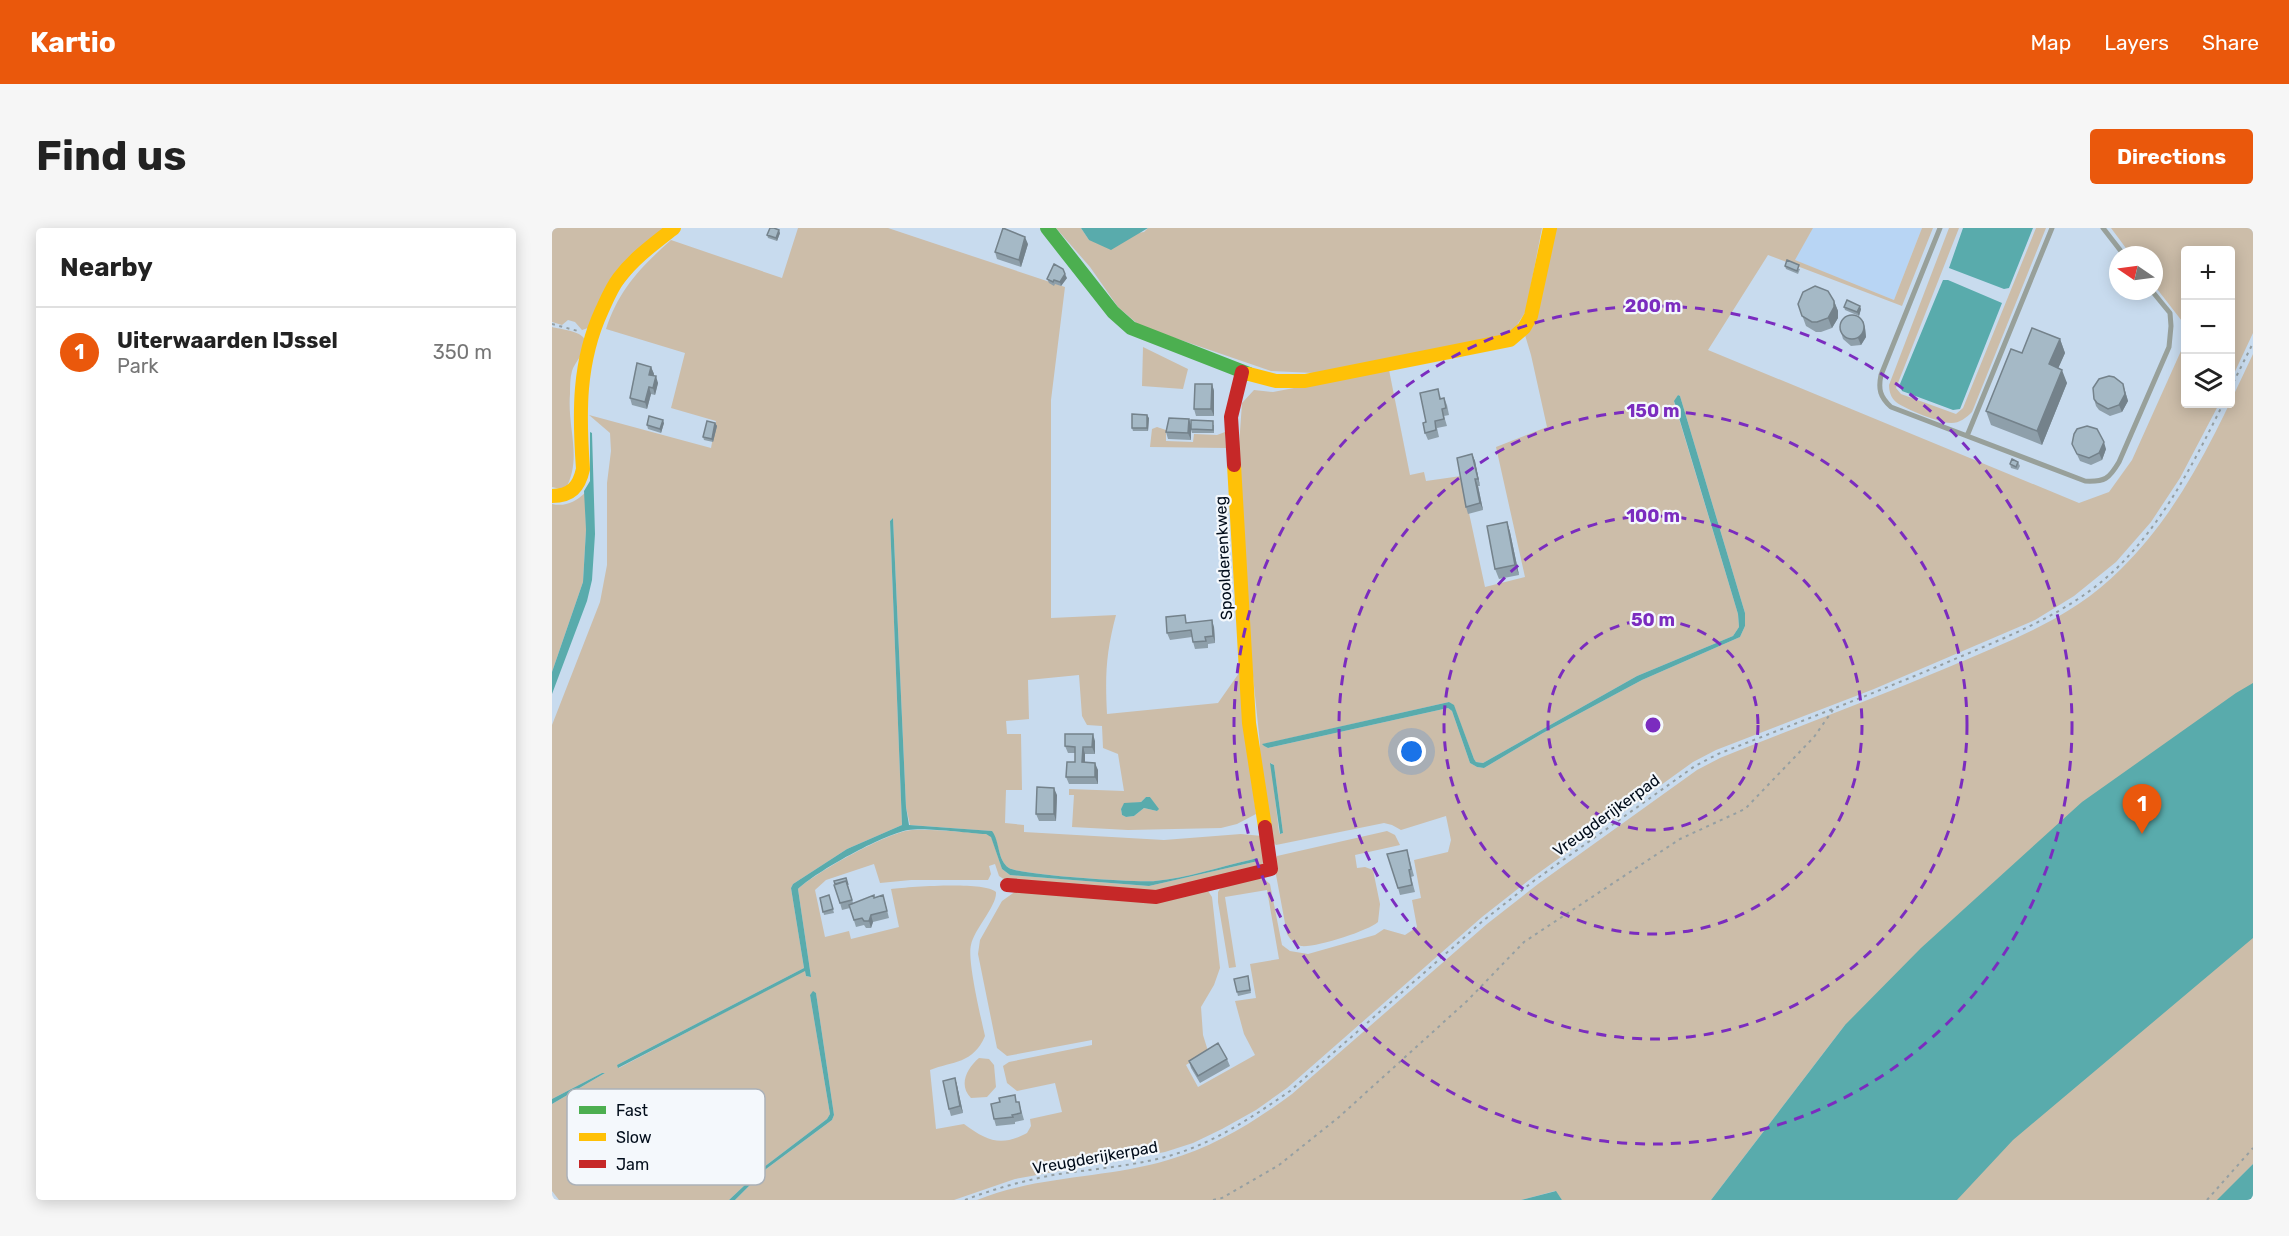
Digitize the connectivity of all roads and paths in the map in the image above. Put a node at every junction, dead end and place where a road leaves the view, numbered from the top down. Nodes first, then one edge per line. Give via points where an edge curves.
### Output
1 (674, 228) edge
2 (1047, 228) edge
3 (1550, 228) edge
4 (1940, 228) edge
5 (2052, 228) edge
6 (2103, 228) edge
7 (2117, 246) edge
8 (2159, 300) edge
9 (552, 324) edge
10 (592, 334) junction
11 (2253, 343) edge
12 (1242, 372) junction
13 (2235, 379) edge
14 (2221, 408) edge
15 (1967, 436) junction
16 (552, 496) edge
17 (1835, 707) junction
18 (1008, 885) dead end
19 (2253, 1148) edge
20 (965, 1200) edge
21 (1212, 1200) edge
22 (2207, 1200) edge

1 - 10 street via 619,278
2 - 12 street via 1113,312 1131,328
3 - 12 street via 1531,316 1510,340 1305,381 1276,381
4 - 15 lane via 1878,387 1882,400 1891,407
5 - 15 lane
6 - 7 lane
8 - 15 lane via 2170,314 2169,347 2110,476 2100,482 2085,481
9 - 10 path
10 - 16 street via 580,382 582,478 569,495
11 - 13 path
12 - 18 street, Spoolderenkweg via 1231,417 1247,699 1271,870 1156,897
14 - 17 path, Vreugderijkerpad via 2183,482 2152,527 2118,567 2072,603 2035,625
17 - 20 path, Vreugderijkerpad via 1718,754 1687,772 1535,880 1290,1091 1224,1133 1166,1156 1016,1183
17 - 21 path via 1814,737 1745,809 1680,839 1524,942 1467,1001 1339,1117 1279,1165
19 - 22 path

